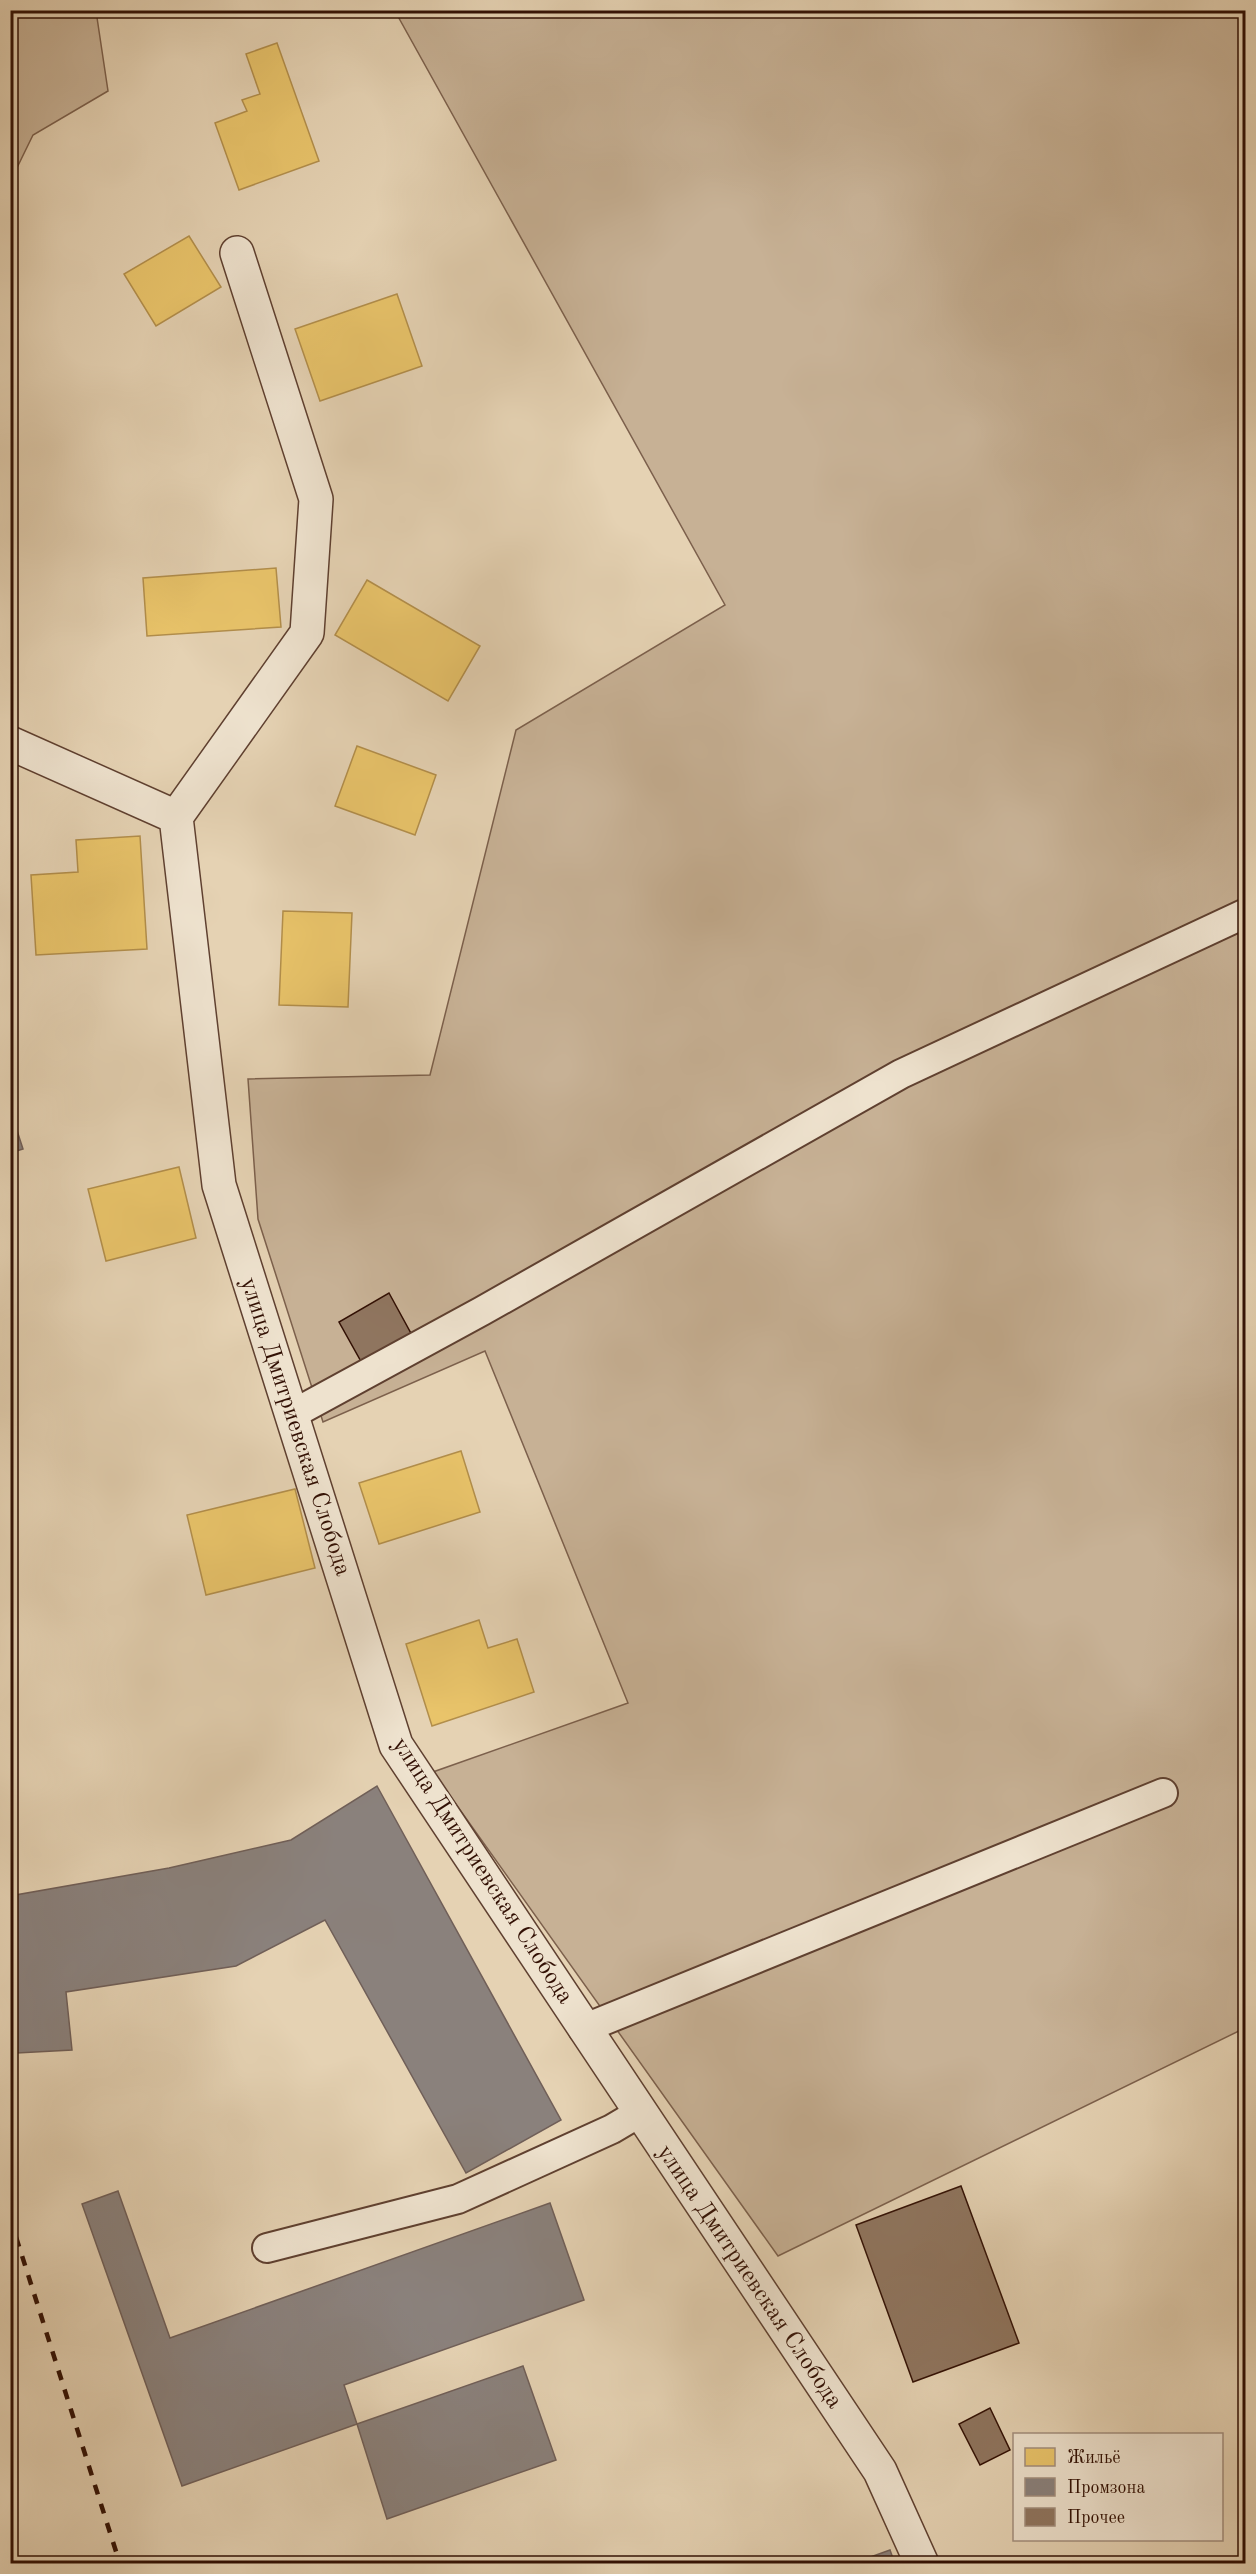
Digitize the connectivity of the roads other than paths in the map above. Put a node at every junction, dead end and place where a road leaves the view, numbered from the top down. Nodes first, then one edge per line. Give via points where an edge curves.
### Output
1 (237, 253) dead end
2 (10, 743) edge
3 (176, 818) junction
4 (1245, 913) edge
5 (291, 1415) junction
6 (1163, 1792) dead end
7 (583, 2029) junction
8 (639, 2113) junction
9 (267, 2248) dead end
10 (922, 2564) edge

1 - 3 street via 316,499 307,633
2 - 3 street
3 - 5 street, улица Дмитриевская Слобода via 219,1185
4 - 5 lane via 901,1074
5 - 7 street, улица Дмитриевская Слобода via 396,1745
6 - 7 lane
7 - 8 street, улица Дмитриевская Слобода
8 - 9 lane via 458,2199
8 - 10 street, улица Дмитриевская Слобода via 880,2471

